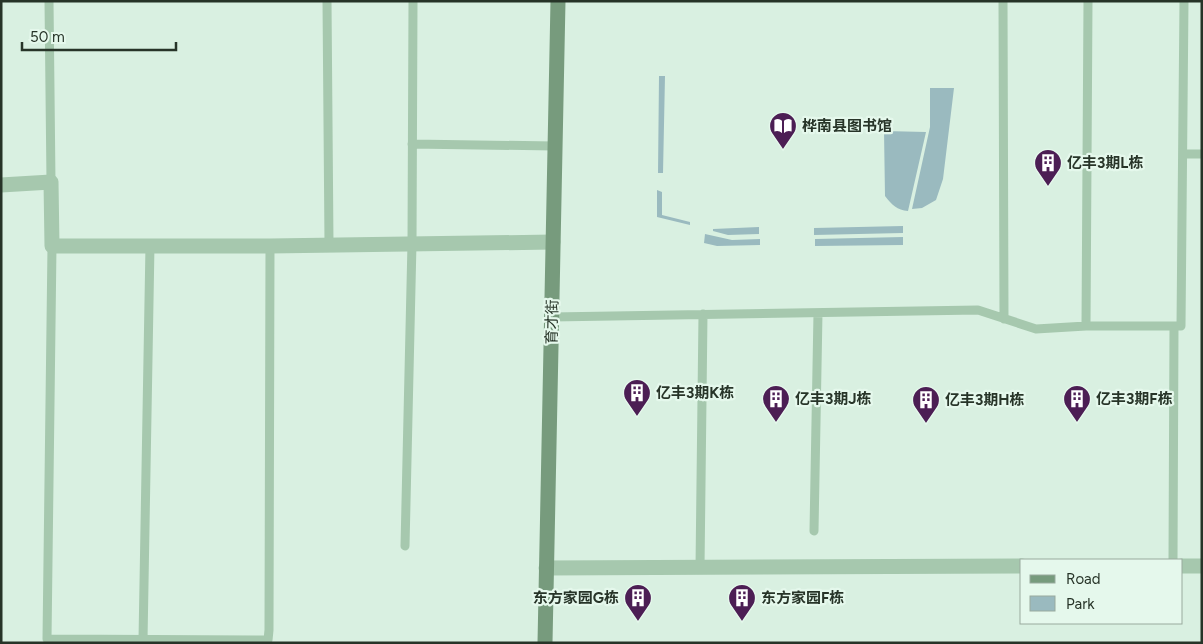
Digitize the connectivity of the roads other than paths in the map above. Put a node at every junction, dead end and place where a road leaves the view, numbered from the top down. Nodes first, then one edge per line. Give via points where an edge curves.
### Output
1 (49, 1) edge
2 (327, 1) edge
3 (413, 1) edge
4 (558, 1) edge
5 (1003, 1) edge
6 (1088, 1) edge
7 (1184, 1) edge
8 (412, 144) junction
9 (554, 146) junction
10 (1183, 154) junction
11 (1202, 154) edge
12 (50, 182) junction
13 (1, 185) edge
14 (553, 242) junction
15 (412, 243) junction
16 (329, 244) junction
17 (150, 245) junction
18 (52, 246) junction
19 (270, 246) junction
20 (818, 313) junction
21 (703, 314) junction
22 (552, 317) junction
23 (1004, 319) junction
24 (1086, 326) junction
25 (1174, 326) junction
26 (814, 531) dead end
27 (405, 546) dead end
28 (1173, 559) edge
29 (1020, 566) edge
30 (1183, 566) edge
31 (1202, 566) edge
32 (546, 568) junction
33 (700, 568) junction
34 (143, 640) junction
35 (268, 641) edge
36 (545, 643) edge

1 - 12 lane
2 - 16 lane
3 - 8 lane
4 - 9 street, 育才街
5 - 23 lane
6 - 24 lane
7 - 10 lane
8 - 9 lane
8 - 15 lane
9 - 14 street, 育才街
10 - 11 lane
10 - 25 lane via 1181,326
12 - 13 street
12 - 18 street
14 - 15 street
14 - 22 street, 育才街
15 - 16 street
15 - 27 lane
16 - 19 street
17 - 18 street
17 - 19 street
17 - 34 lane
18 - 34 lane via 47,639
19 - 35 lane
20 - 21 lane
20 - 23 lane via 978,310
20 - 26 lane
21 - 22 lane
21 - 33 lane
22 - 32 street, 育才街
23 - 24 lane via 1036,329
24 - 25 lane
25 - 28 lane
29 - 33 street
30 - 31 street
32 - 33 street
32 - 36 street, 育才街
34 - 35 lane

